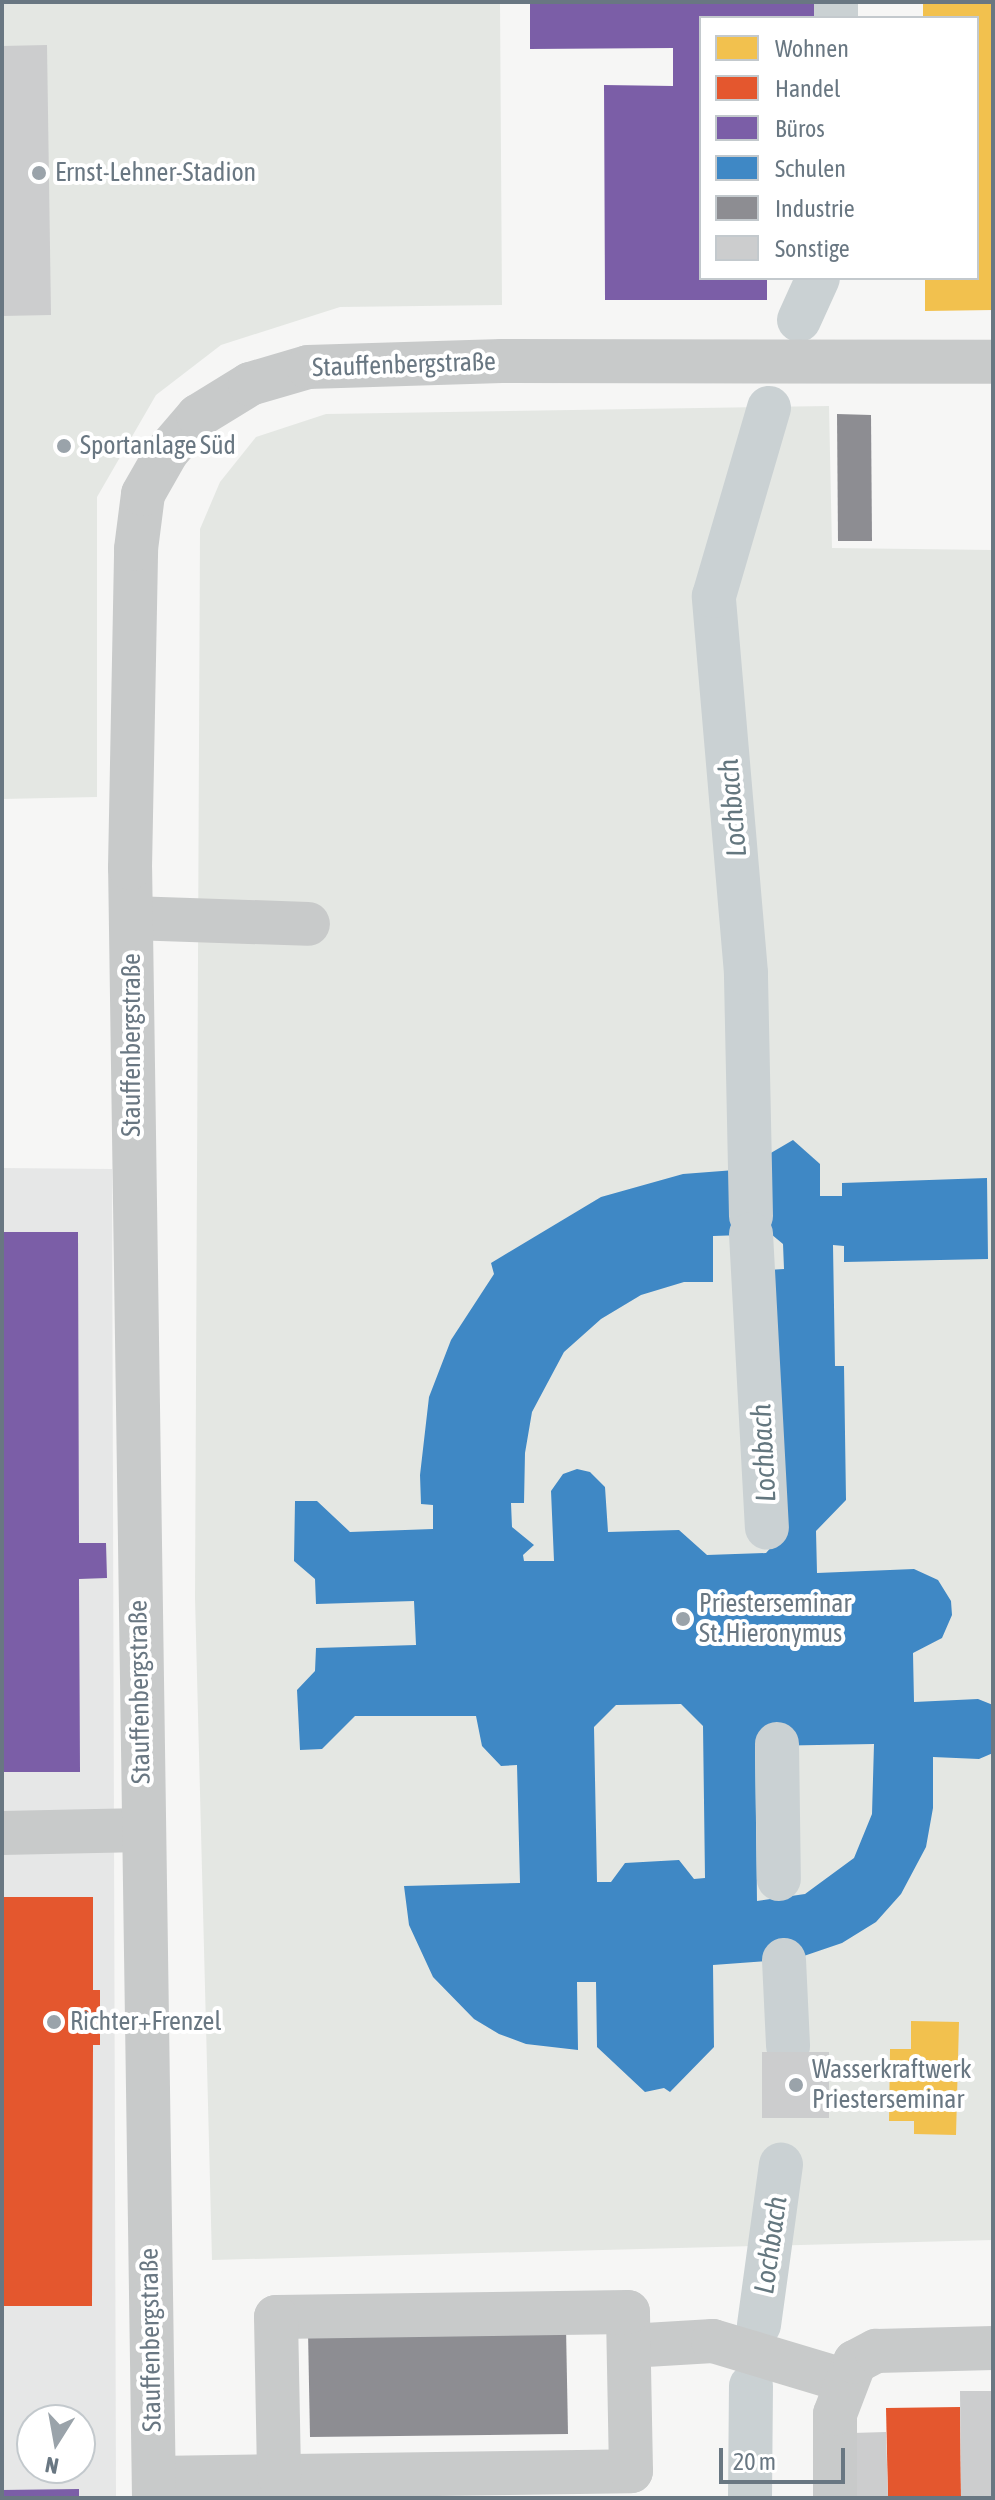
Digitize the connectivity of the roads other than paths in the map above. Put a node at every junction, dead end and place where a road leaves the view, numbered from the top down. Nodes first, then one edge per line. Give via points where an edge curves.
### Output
1 (993, 362) edge
2 (131, 918) junction
3 (308, 924) dead end
4 (143, 1830) junction
5 (2, 1833) edge
6 (629, 2346) junction
7 (993, 2348) edge
8 (843, 2380) junction
9 (279, 2476) junction
10 (632, 2485) edge
11 (154, 2488) edge
12 (835, 2498) edge

1 - 2 street, Stauffenbergstraße via 502,361 308,367 250,384 198,416 167,452 143,494 136,549
2 - 3 street
2 - 4 street, Stauffenbergstraße
4 - 5 street
4 - 11 street, Stauffenbergstraße
6 - 8 street via 713,2341
6 - 9 street via 628,2312 276,2317
6 - 10 street
7 - 8 street via 876,2351 855,2362
8 - 12 street via 835,2414
9 - 10 street
9 - 11 street

